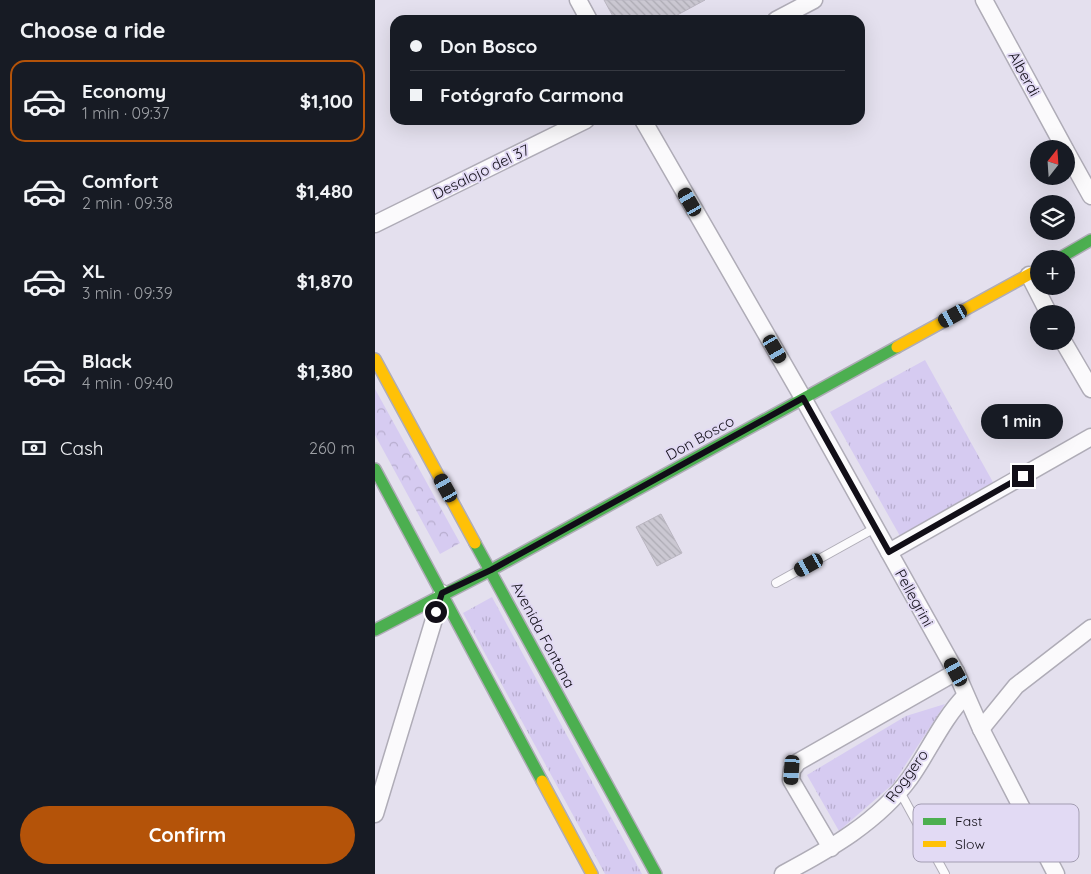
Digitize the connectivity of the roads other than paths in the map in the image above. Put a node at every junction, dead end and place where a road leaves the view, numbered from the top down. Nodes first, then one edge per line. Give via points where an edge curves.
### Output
1 (578, 0) edge
2 (814, 0) edge
3 (984, 0) edge
4 (586, 15) edge
5 (786, 15) edge
6 (577, 125) edge
7 (646, 125) edge
8 (1061, 140) edge
9 (1075, 167) edge
10 (1091, 196) edge
11 (375, 224) edge
12 (1091, 240) edge
13 (1074, 250) edge
14 (1030, 274) edge
15 (1068, 350) edge
16 (375, 359) edge
17 (1091, 388) edge
18 (803, 398) junction
19 (1091, 437) edge
20 (375, 469) edge
21 (875, 528) junction
22 (889, 552) junction
23 (491, 570) junction
24 (776, 583) dead end
25 (442, 593) junction
26 (1091, 628) edge
27 (375, 630) edge
28 (956, 672) junction
29 (965, 696) junction
30 (981, 729) junction
31 (899, 790) junction
32 (1020, 804) edge
33 (375, 814) edge
34 (913, 816) edge
35 (831, 848) junction
36 (938, 862) edge
37 (1050, 862) edge
38 (592, 874) edge
39 (656, 874) edge
40 (783, 874) edge
41 (945, 874) edge
42 (1056, 874) edge

1 - 4 street
2 - 5 street
3 - 8 street, Alberdi
6 - 11 street, Desalojo del 37
7 - 18 street, Pellegrini
9 - 10 street, Alberdi
12 - 13 street
14 - 18 street, Don Bosco
15 - 17 street
16 - 23 street, Avenida Fontana
18 - 21 street, Pellegrini
18 - 23 street, Don Bosco
19 - 22 street
20 - 25 street
21 - 22 street, Pellegrini
21 - 24 lane
22 - 28 street, Pellegrini
23 - 25 street, Don Bosco
23 - 39 street, Avenida Fontana
25 - 27 street, Don Bosco
25 - 33 street
25 - 38 street
26 - 30 street via 1016,686
28 - 29 street, Pellegrini
28 - 35 street via 797,762 791,780
29 - 30 street, Pellegrini
29 - 31 street, Roggero via 951,710 910,778
30 - 32 street, Pellegrini
31 - 34 lane
31 - 35 street, Roggero via 879,812
35 - 40 street, Roggero
36 - 41 lane
37 - 42 street, Pellegrini

